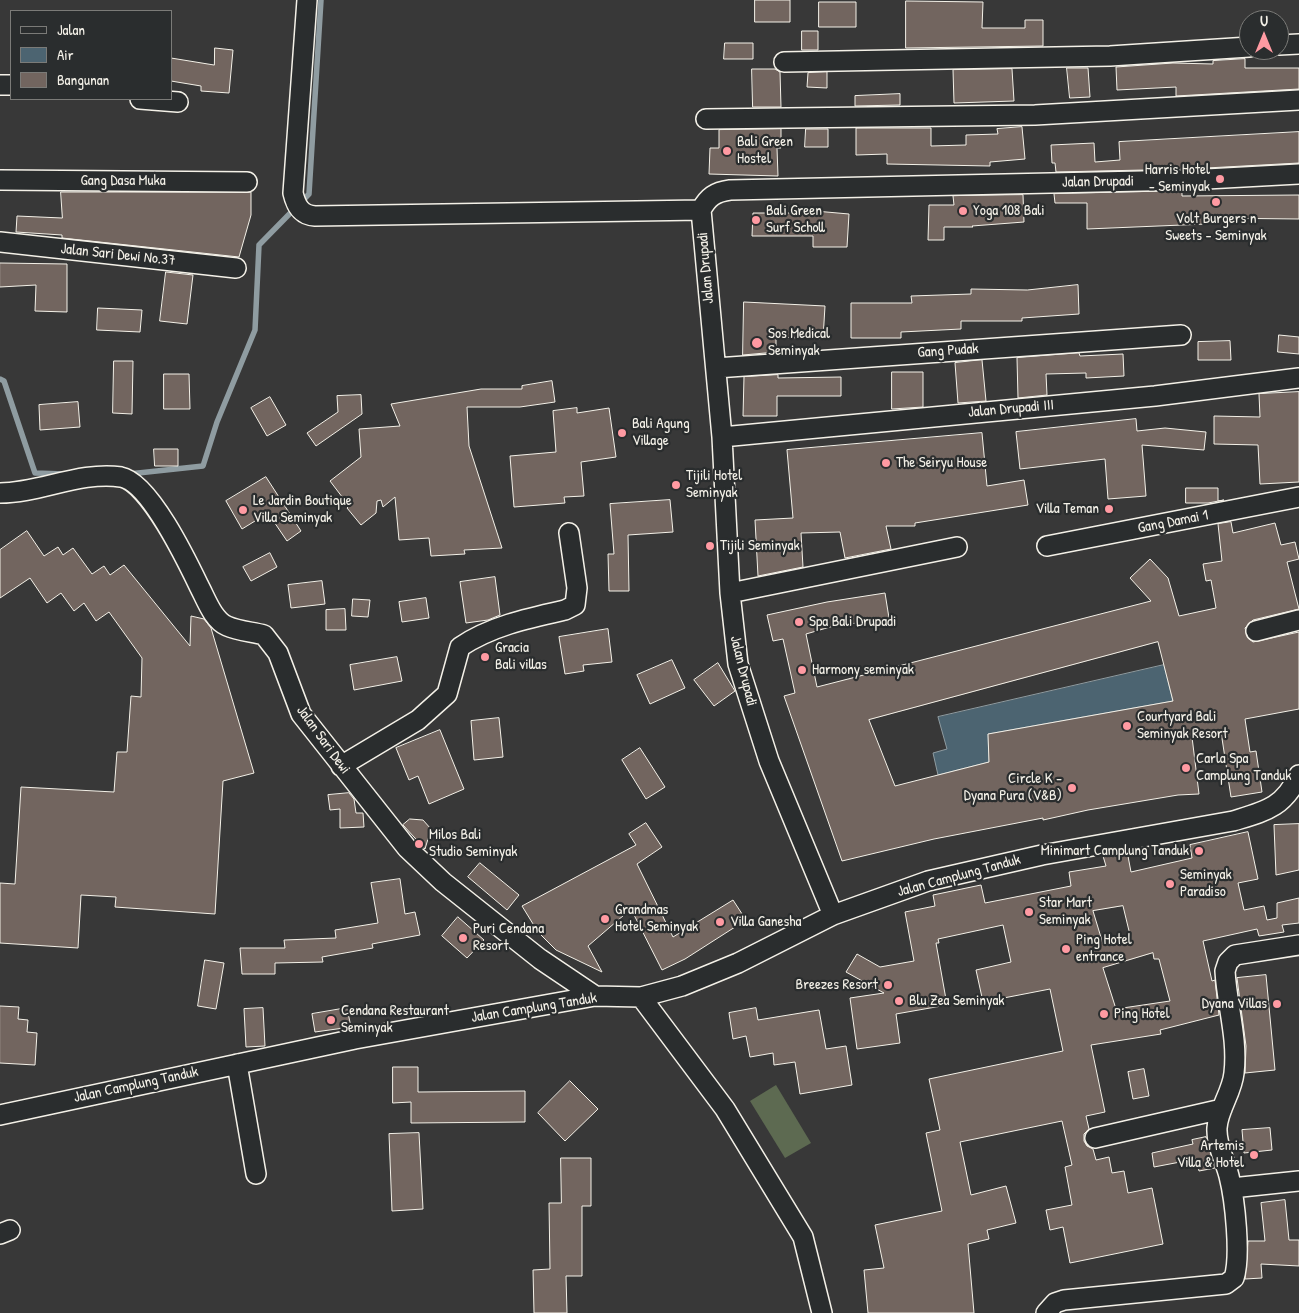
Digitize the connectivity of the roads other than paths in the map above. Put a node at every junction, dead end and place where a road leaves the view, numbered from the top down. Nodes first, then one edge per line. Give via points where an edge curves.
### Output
1 (307, 0) edge
2 (1239, 48) edge
3 (784, 62) dead end
4 (153, 100) edge
5 (1299, 100) edge
6 (178, 102) dead end
7 (706, 119) dead end
8 (1299, 174) edge
9 (0, 180) edge
10 (246, 182) dead end
11 (701, 210) junction
12 (0, 242) edge
13 (236, 268) dead end
14 (1181, 335) dead end
15 (716, 368) junction
16 (1299, 378) edge
17 (722, 437) junction
18 (0, 493) edge
19 (1299, 497) edge
20 (569, 533) dead end
21 (1047, 546) dead end
22 (957, 547) dead end
23 (730, 593) junction
24 (1299, 620) edge
25 (1256, 631) dead end
26 (341, 766) junction
27 (1299, 775) edge
28 (833, 916) junction
29 (1299, 945) edge
30 (595, 996) junction
31 (641, 997) junction
32 (237, 1064) junction
33 (1222, 1109) junction
34 (0, 1115) edge
35 (1095, 1138) dead end
36 (256, 1174) dead end
37 (1299, 1181) edge
38 (1232, 1188) junction
39 (822, 1313) edge
40 (1046, 1313) edge

1 - 11 street via 293,193 296,203 305,213 316,216
2 - 3 street via 1110,56
4 - 6 street
5 - 7 street via 1035,115
8 - 11 street, Jalan Drupadi via 1188,180 730,190 714,194
9 - 10 street, Gang Dasa Muka
11 - 15 street, Jalan Drupadi
12 - 13 street, Jalan Sari Dewi No.37
14 - 15 street, Gang Pudak
15 - 17 street, Jalan Drupadi
16 - 17 street, Jalan Drupadi III via 1145,397
17 - 23 street, Jalan Drupadi
18 - 26 street, Jalan Sari Dewi via 98,478 120,477 134,484 148,498 176,539 213,612 226,626 264,635 278,653 301,714
19 - 21 street, Gang Damai 1
20 - 26 street via 577,588 575,605 496,629 460,647 446,694 418,720
22 - 23 street
23 - 28 street, Jalan Drupadi via 738,664 749,700 790,817
24 - 25 street
26 - 30 street, Jalan Sari Dewi via 406,848 425,866 540,959
27 - 28 street, Jalan Camplung Tanduk via 1286,797 1263,812 1233,821 1042,854 928,881
28 - 31 street, Jalan Camplung Tanduk via 738,963 682,986
29 - 33 street via 1245,952 1228,962 1226,985 1235,1055 1234,1076
30 - 31 street, Jalan Camplung Tanduk
30 - 32 street, Jalan Camplung Tanduk via 365,1037
31 - 39 street via 725,1109 803,1237
32 - 34 street, Jalan Camplung Tanduk
32 - 36 street
33 - 35 street
33 - 38 street via 1217,1128
37 - 38 street
38 - 40 street via 1238,1264 1230,1282 1064,1300 1055,1303

